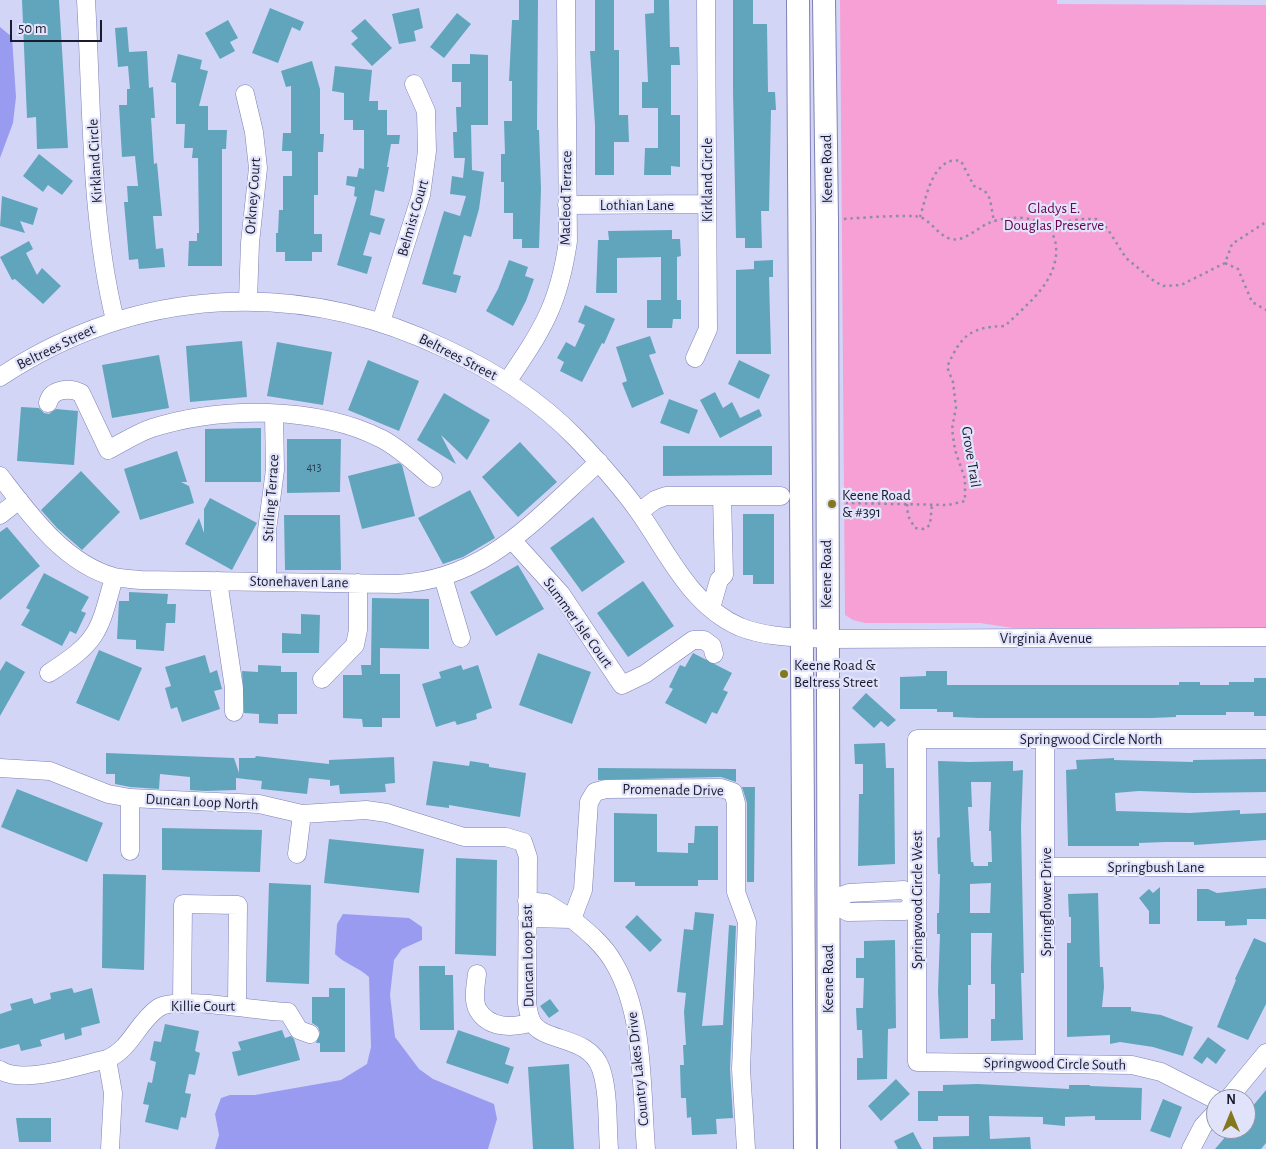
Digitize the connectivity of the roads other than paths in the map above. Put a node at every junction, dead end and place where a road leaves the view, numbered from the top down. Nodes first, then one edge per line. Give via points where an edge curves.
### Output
1 (86, 0) edge
2 (566, 0) edge
3 (706, 0) edge
4 (798, 0) edge
5 (824, 0) edge
6 (414, 84) dead end
7 (246, 94) dead end
8 (707, 204) junction
9 (567, 205) junction
10 (248, 300) junction
11 (115, 320) junction
12 (380, 322) junction
13 (695, 358) dead end
14 (800, 365) junction
15 (0, 377) edge
16 (507, 382) junction
17 (48, 404) dead end
18 (274, 415) junction
19 (598, 462) junction
20 (0, 476) edge
21 (433, 478) dead end
22 (722, 496) junction
23 (782, 496) dead end
24 (19, 500) junction
25 (639, 512) junction
26 (0, 515) edge
27 (512, 540) junction
28 (114, 577) junction
29 (443, 577) junction
30 (267, 581) junction
31 (218, 582) junction
32 (358, 583) junction
33 (711, 608) junction
34 (1266, 637) edge
35 (461, 638) dead end
36 (802, 638) junction
37 (826, 639) junction
38 (714, 654) dead end
39 (49, 673) dead end
40 (322, 679) dead end
41 (234, 712) dead end
42 (917, 739) joint
43 (1045, 739) junction
44 (1266, 739) edge
45 (0, 768) edge
46 (130, 798) junction
47 (302, 814) junction
48 (523, 842) joint
49 (827, 845) junction
50 (130, 850) dead end
51 (297, 854) dead end
52 (1266, 867) edge
53 (1046, 868) junction
54 (917, 900) junction
55 (527, 901) junction
56 (828, 901) junction
57 (527, 918) junction
58 (572, 919) junction
59 (477, 974) dead end
60 (182, 1004) junction
61 (237, 1005) junction
62 (532, 1022) junction
63 (310, 1034) dead end
64 (1266, 1053) edge
65 (107, 1059) junction
66 (917, 1062) joint
67 (1045, 1064) junction
68 (0, 1070) edge
69 (1236, 1089) edge
70 (1206, 1095) edge
71 (1206, 1123) edge
72 (110, 1149) edge
73 (609, 1149) edge
74 (646, 1149) edge
75 (746, 1149) edge
76 (805, 1149) edge
77 (829, 1149) edge
78 (1191, 1149) edge

1 - 11 street, Kirkland Circle via 99,229 104,277
2 - 9 street, Macleod Terrace
3 - 8 street, Kirkland Circle
4 - 14 main road, Keene Road
5 - 37 main road, Keene Road
6 - 12 street, Belmist Court via 426,111 426,174
7 - 10 street, Orkney Court via 258,168
8 - 9 street, Lothian Lane
8 - 13 street, Kirkland Circle via 708,329
9 - 16 street, Macleod Terrace via 568,240 554,304 541,331
10 - 11 street, Beltrees Street via 151,311
10 - 12 street, Beltrees Street via 318,306
11 - 15 street, Beltrees Street via 67,338
12 - 16 street, Beltrees Street via 420,336
14 - 36 main road, Keene Road
14 - 37 main road via 812,410 812,610 818,630
16 - 19 street, Beltrees Street via 574,436
17 - 18 street via 49,398 58,391 76,390 82,394 108,450 150,429 187,418 226,414
18 - 21 street via 327,418 382,439
18 - 30 street, Stirling Terrace via 275,470 267,530
19 - 25 street, Beltrees Street
19 - 27 street, Stonehaven Lane
20 - 24 street, Stonehaven Lane
22 - 23 street
22 - 25 street via 666,496
22 - 33 street via 724,575 719,580
24 - 26 street
24 - 28 street, Stonehaven Lane via 62,548 84,564
25 - 33 street, Beltrees Street via 684,580
27 - 29 street, Stonehaven Lane via 470,567
27 - 38 street, Summer Isle Court via 561,594 622,685 645,674 693,640 704,640 712,646
28 - 31 street, Stonehaven Lane
28 - 39 street via 101,625 90,642 76,656
29 - 32 street, Stonehaven Lane via 422,582
29 - 35 street
30 - 31 street, Stonehaven Lane
30 - 32 street, Stonehaven Lane
31 - 41 street via 234,688
32 - 40 street via 355,645
33 - 36 street, Beltrees Street via 739,626 757,632
34 - 37 street, Virginia Avenue
36 - 37 street, Beltrees Street
36 - 49 main road via 810,646 816,664 817,798
36 - 76 main road, Keene Road
37 - 49 main road, Keene Road
42 - 43 street, Springwood Circle North
42 - 54 street, Springwood Circle West
43 - 44 street, Springwood Circle North
43 - 53 street, Springflower Drive
45 - 46 street, Duncan Loop North via 50,771 108,794
46 - 47 street, Duncan Loop North via 252,803
46 - 50 street
47 - 48 street, Duncan Loop North via 366,810 387,813 464,837 506,837
47 - 51 street
48 - 55 street, Duncan Loop East via 528,857
49 - 56 main road, Keene Road
52 - 53 street, Springbush Lane
53 - 67 street, Springflower Drive
54 - 56 street via 904,890 848,893
54 - 66 street, Springwood Circle West
55 - 57 street, Duncan Loop East
55 - 58 street, Country Lakes Drive via 546,903
56 - 77 main road, Keene Road
57 - 58 street
57 - 62 street, Duncan Loop East via 527,1003
58 - 74 street, Country Lakes Drive via 595,937 614,962 627,990 635,1020
58 - 75 street, Promenade Drive via 583,890 590,802 595,792 606,789 721,788 733,792 736,804 736,892 747,922 741,1069
59 - 62 street via 475,995 478,1009 488,1019 501,1026 518,1027
60 - 61 street, Killie Court
60 - 61 street via 183,904 238,905
60 - 65 street, Killie Court via 160,1006 143,1021 127,1046
61 - 63 street, Killie Court via 265,1012 288,1012 299,1030
62 - 73 street, Duncan Loop East via 542,1033 568,1039 587,1050 601,1068
64 - 69 street
65 - 68 street via 31,1075 17,1076
65 - 72 street via 113,1092
66 - 67 street, Springwood Circle South
67 - 70 street, Springwood Circle South via 1132,1065 1160,1072
71 - 78 street

